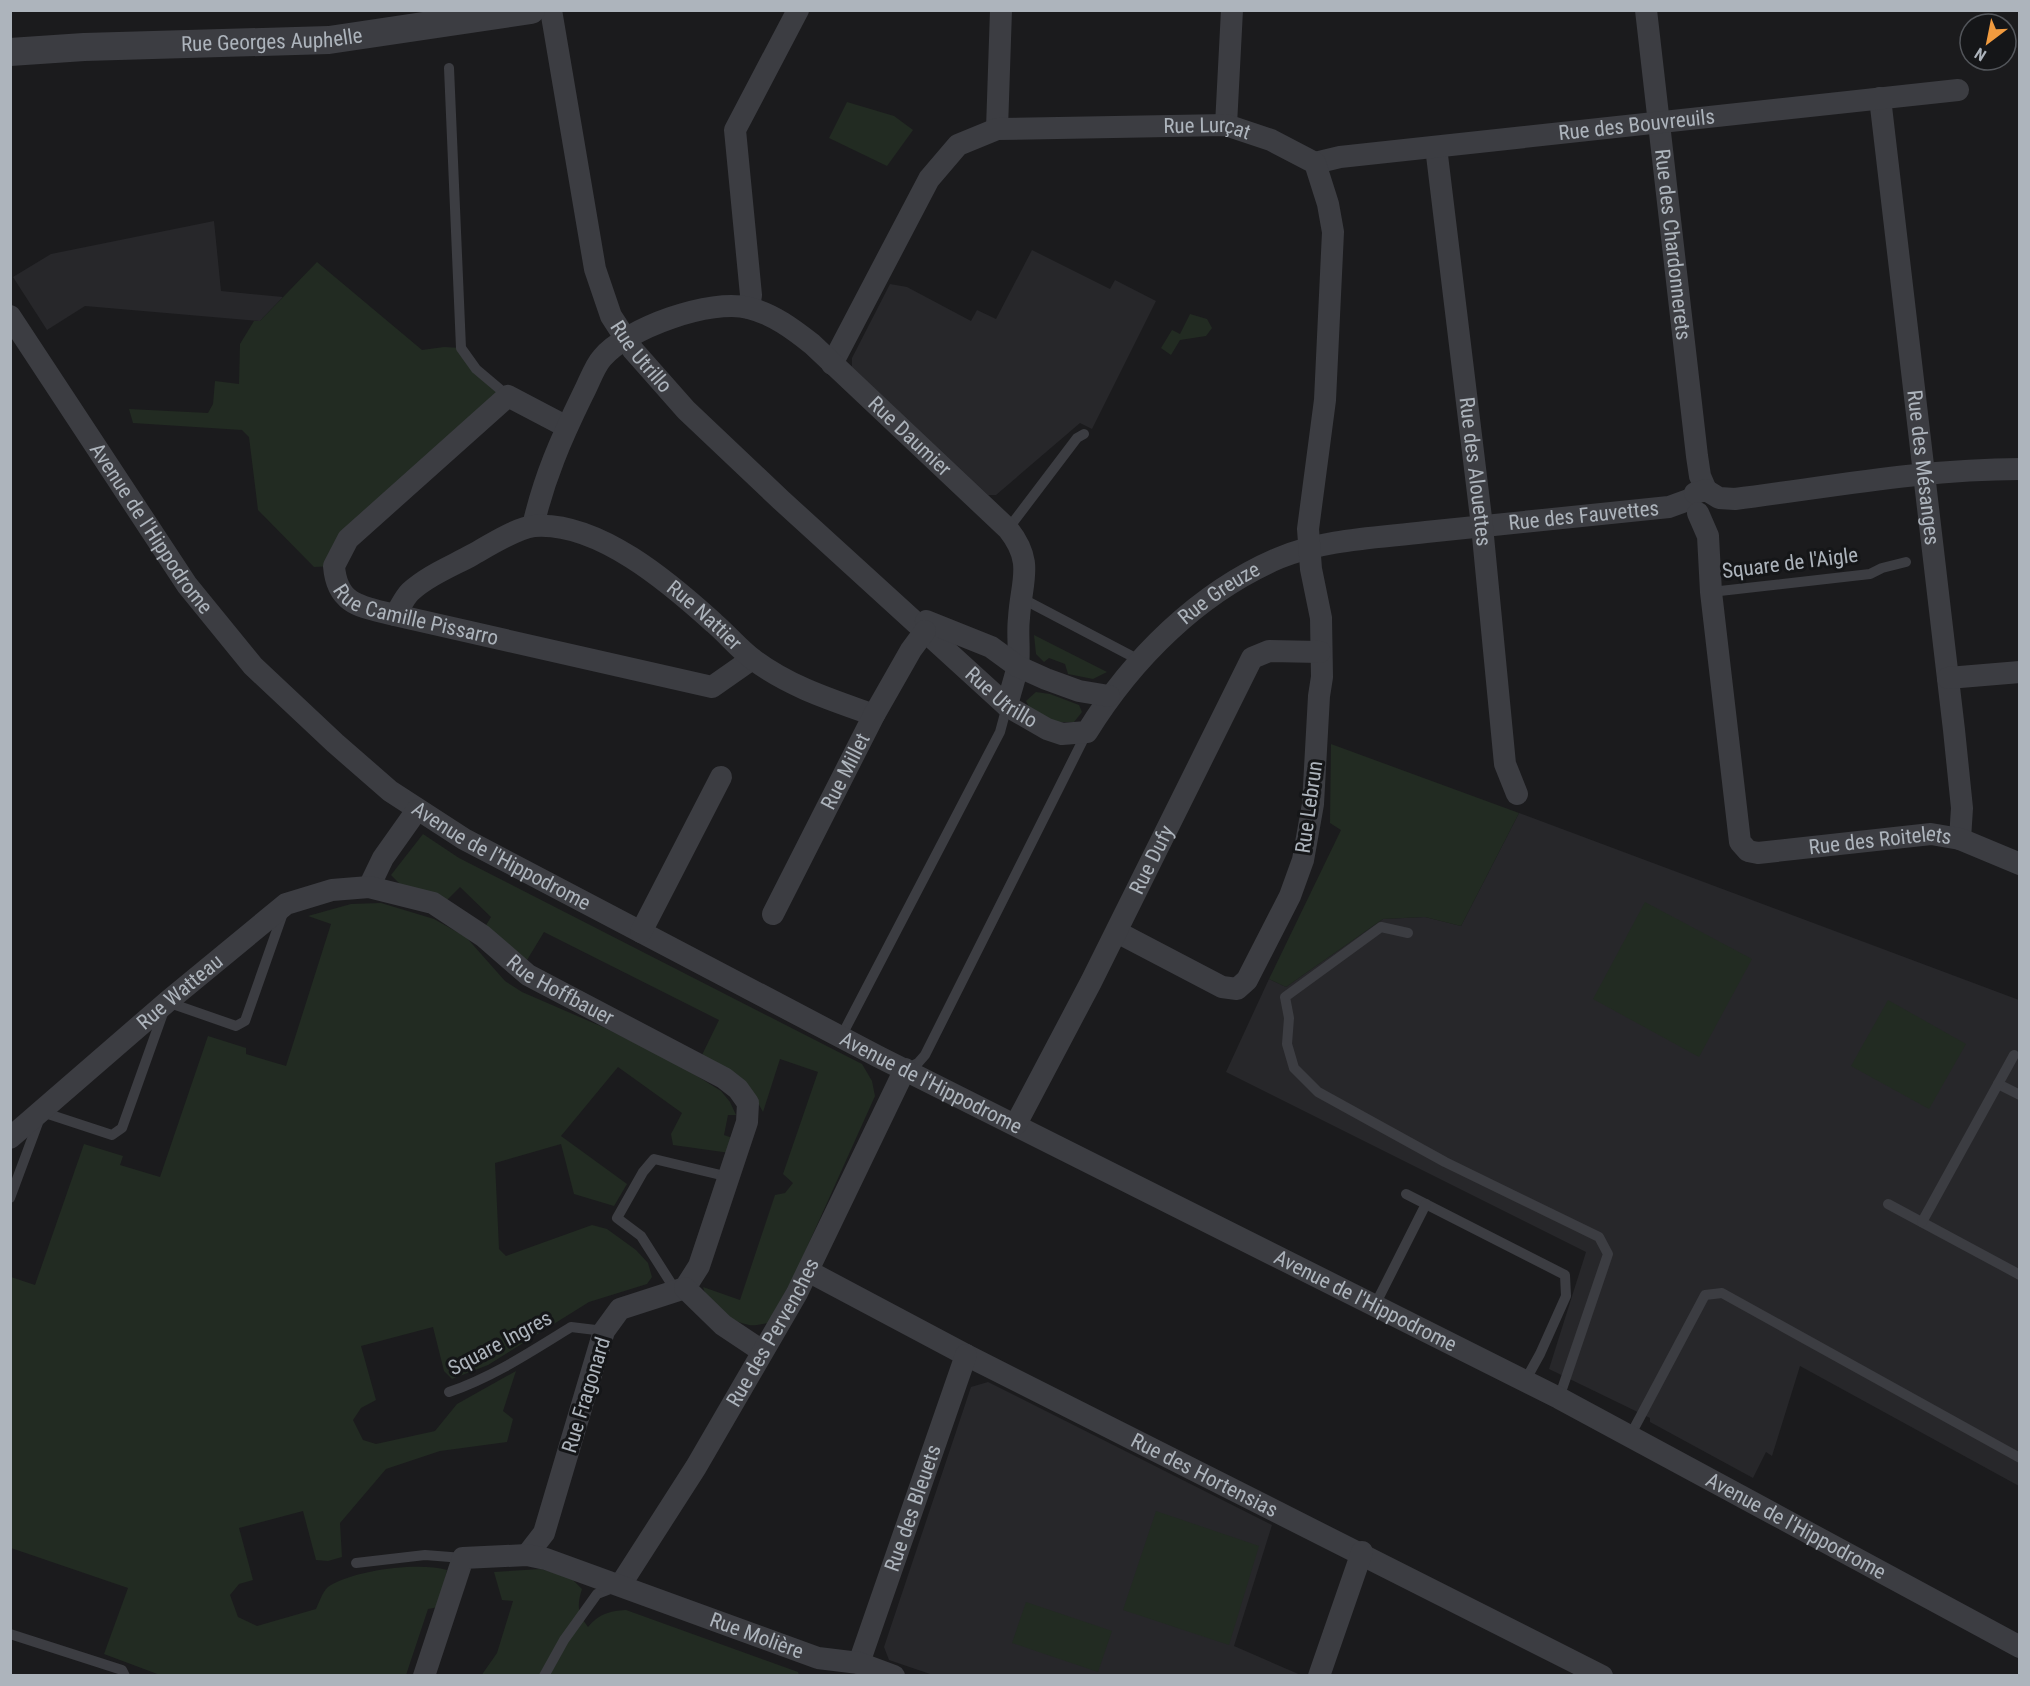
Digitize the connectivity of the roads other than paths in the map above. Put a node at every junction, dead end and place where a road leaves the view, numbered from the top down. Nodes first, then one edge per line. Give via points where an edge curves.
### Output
1 (531, 10) edge
2 (551, 10) edge
3 (1001, 10) edge
4 (1232, 10) edge
5 (1646, 10) edge
6 (796, 14) edge
7 (10, 52) edge
8 (449, 68) dead end
9 (1958, 90) dead end
10 (1880, 98) junction
11 (1657, 123) junction
12 (1226, 125) junction
13 (997, 129) junction
14 (1436, 147) junction
15 (1315, 163) junction
16 (749, 308) junction
17 (10, 316) edge
18 (625, 337) junction
19 (832, 364) junction
20 (508, 396) junction
21 (567, 427) junction
22 (1084, 434) dead end
23 (2019, 469) edge
24 (1924, 475) junction
25 (1703, 502) junction
26 (533, 526) junction
27 (1482, 526) junction
28 (1008, 530) junction
29 (1311, 548) junction
30 (1906, 562) dead end
31 (1712, 592) junction
32 (1023, 599) junction
33 (902, 609) junction
34 (395, 615) junction
35 (925, 631) junction
36 (1320, 652) junction
37 (752, 659) junction
38 (1141, 660) junction
39 (1017, 666) junction
40 (2019, 672) edge
41 (1948, 678) junction
42 (1109, 696) junction
43 (1007, 706) junction
44 (874, 715) junction
45 (1087, 732) junction
46 (721, 777) dead end
47 (1517, 794) dead end
48 (417, 810) junction
49 (1960, 839) junction
50 (1740, 842) joint
51 (2019, 864) edge
52 (369, 887) junction
53 (286, 904) junction
54 (773, 914) dead end
55 (641, 932) junction
56 (1117, 932) junction
57 (1408, 933) dead end
58 (167, 1002) junction
59 (841, 1037) junction
60 (2014, 1055) dead end
61 (905, 1069) junction
62 (1998, 1084) junction
63 (2019, 1095) edge
64 (42, 1112) junction
65 (1016, 1124) junction
66 (10, 1138) edge
67 (729, 1176) junction
68 (1406, 1194) dead end
69 (10, 1198) edge
70 (1426, 1204) junction
71 (1888, 1204) dead end
72 (1922, 1222) junction
73 (808, 1271) junction
74 (2019, 1275) edge
75 (681, 1290) junction
76 (1374, 1307) junction
77 (604, 1331) junction
78 (762, 1351) junction
79 (966, 1355) junction
80 (1525, 1381) junction
81 (449, 1392) dead end
82 (1559, 1398) junction
83 (1629, 1436) junction
84 (2019, 1458) edge
85 (1362, 1552) junction
86 (527, 1555) junction
87 (463, 1558) junction
88 (356, 1563) dead end
89 (621, 1584) junction
90 (10, 1634) edge
91 (2019, 1647) edge
92 (858, 1663) junction
93 (820, 1667) edge
94 (1596, 1674) edge
95 (125, 1676) edge
96 (424, 1676) edge
97 (544, 1676) edge
98 (894, 1676) edge
99 (1320, 1676) edge

1 - 7 street, Rue Georges Auphelle via 329,40
2 - 18 street, Rue Utrillo via 595,269 611,316
3 - 13 street
4 - 12 street
5 - 11 street, Rue des Chardonnerets
6 - 16 street via 735,130 751,295
8 - 20 lane via 460,348 476,369
9 - 10 street, Rue des Bouvreuils
10 - 11 street, Rue des Bouvreuils
10 - 24 street, Rue des Mésanges
11 - 14 street, Rue des Bouvreuils
11 - 25 street, Rue des Chardonnerets
12 - 13 street, Rue Lurçat
12 - 15 street, Rue Lurçat via 1271,140
13 - 19 street, Rue Lurçat via 958,145 929,179
14 - 15 street, Rue des Bouvreuils
14 - 27 street, Rue des Alouettes
15 - 29 street via 1333,232 1324,400 1308,530
16 - 18 street, Rue Daumier via 704,310
16 - 19 street, Rue Daumier via 787,324
17 - 48 street, Avenue de l'Hippodrome via 217,625 253,666 335,743
18 - 21 street via 601,358
18 - 33 street, Rue Utrillo via 686,410
19 - 28 street, Rue Daumier
20 - 21 street
20 - 34 street, Rue Camille Pissarro via 356,532 341,550 334,566 341,593 348,600
21 - 26 street via 543,483
22 - 28 lane via 1077,438
23 - 24 street, Rue des Fauvettes
24 - 25 street, Rue des Fauvettes
24 - 41 street, Rue des Mésanges
25 - 27 street, Rue des Fauvettes
25 - 31 street, Rue des Chardonnerets
26 - 34 street, Rue Nattier via 496,541 427,580 410,592
26 - 37 street, Rue Nattier via 577,531 653,572
27 - 29 street, Rue des Fauvettes
27 - 47 street, Rue des Alouettes via 1505,764
28 - 32 street, Rue Daumier via 1021,546
29 - 36 street, Rue Lebrun via 1321,618
29 - 38 street, Rue Greuze via 1279,558 1227,585
30 - 31 lane, Square de l'Aigle via 1870,574
31 - 50 street, Rue des Chardonnerets
32 - 38 lane
32 - 39 street, Rue Daumier via 1018,617
33 - 35 street, Rue Utrillo
33 - 39 street, Rue Utrillo via 991,647
34 - 37 street, Rue Camille Pissarro via 712,687
35 - 43 street, Rue Utrillo
35 - 44 street, Rue Millet
36 - 56 street, Rue Dufy via 1269,651 1252,658
36 - 56 street, Rue Lebrun via 1322,677 1310,829 1290,896 1247,980 1237,989 1222,987
37 - 44 street, Rue Nattier via 809,691
38 - 42 street, Rue Greuze
39 - 42 street, Rue Utrillo via 1079,691
39 - 43 street, Rue Daumier
40 - 41 street
41 - 49 street, Rue des Mésanges via 1962,808
42 - 45 street, Rue Greuze
43 - 45 street, Rue Utrillo via 1062,735
43 - 59 lane via 1000,732
44 - 54 street, Rue Millet
45 - 61 lane via 925,1055
46 - 55 street
48 - 52 street via 383,858
48 - 55 street, Avenue de l'Hippodrome
49 - 50 street, Rue des Roitelets via 1931,834 1758,853 1748,851
49 - 51 street, Rue des Roitelets
52 - 53 street, Rue Watteau via 332,890
52 - 67 street, Rue Hoffbauer via 433,903 483,936 528,975 738,1089 748,1103 747,1122
53 - 58 street, Rue Watteau
53 - 58 lane via 245,1021 236,1026
55 - 59 street, Avenue de l'Hippodrome
56 - 65 street, Rue Dufy
57 - 82 lane via 1381,927 1285,997 1289,1018 1287,1044 1294,1068 1318,1092 1435,1156 1599,1237 1608,1254
58 - 64 street, Rue Watteau
58 - 64 lane via 122,1128 112,1135
59 - 61 street, Avenue de l'Hippodrome
60 - 62 lane
61 - 65 street, Avenue de l'Hippodrome
61 - 73 street, Rue des Pervenches
62 - 63 lane
62 - 72 lane
64 - 66 street, Rue Watteau
64 - 69 lane
65 - 76 street, Avenue de l'Hippodrome
67 - 75 street via 699,1266
67 - 75 lane via 654,1159 617,1218 641,1236
68 - 70 lane
70 - 76 lane
70 - 80 lane via 1565,1275 1566,1296
71 - 72 lane
72 - 74 lane
73 - 78 street, Rue des Pervenches
73 - 79 street, Rue des Hortensias
75 - 77 street, Rue Fragonard via 620,1309
75 - 78 street
76 - 80 street, Avenue de l'Hippodrome
77 - 81 lane, Square Ingres via 572,1327 470,1385
77 - 86 street, Rue Fragonard via 544,1533
78 - 89 street, Rue des Pervenches via 696,1467
79 - 85 street, Rue des Hortensias
79 - 92 street, Rue des Bleuets
80 - 82 street, Avenue de l'Hippodrome
82 - 83 street, Avenue de l'Hippodrome
83 - 84 lane via 1705,1295 1722,1293
83 - 91 street, Avenue de l'Hippodrome
85 - 94 street, Rue des Hortensias
85 - 99 street
86 - 87 street
86 - 89 street, Rue Molière
87 - 88 lane via 425,1555
87 - 96 street
89 - 93 street, Rue Molière via 668,1605 710,1617
89 - 97 lane via 597,1594
90 - 95 lane via 122,1670
92 - 93 street, Rue Molière
92 - 98 street, Rue Molière

